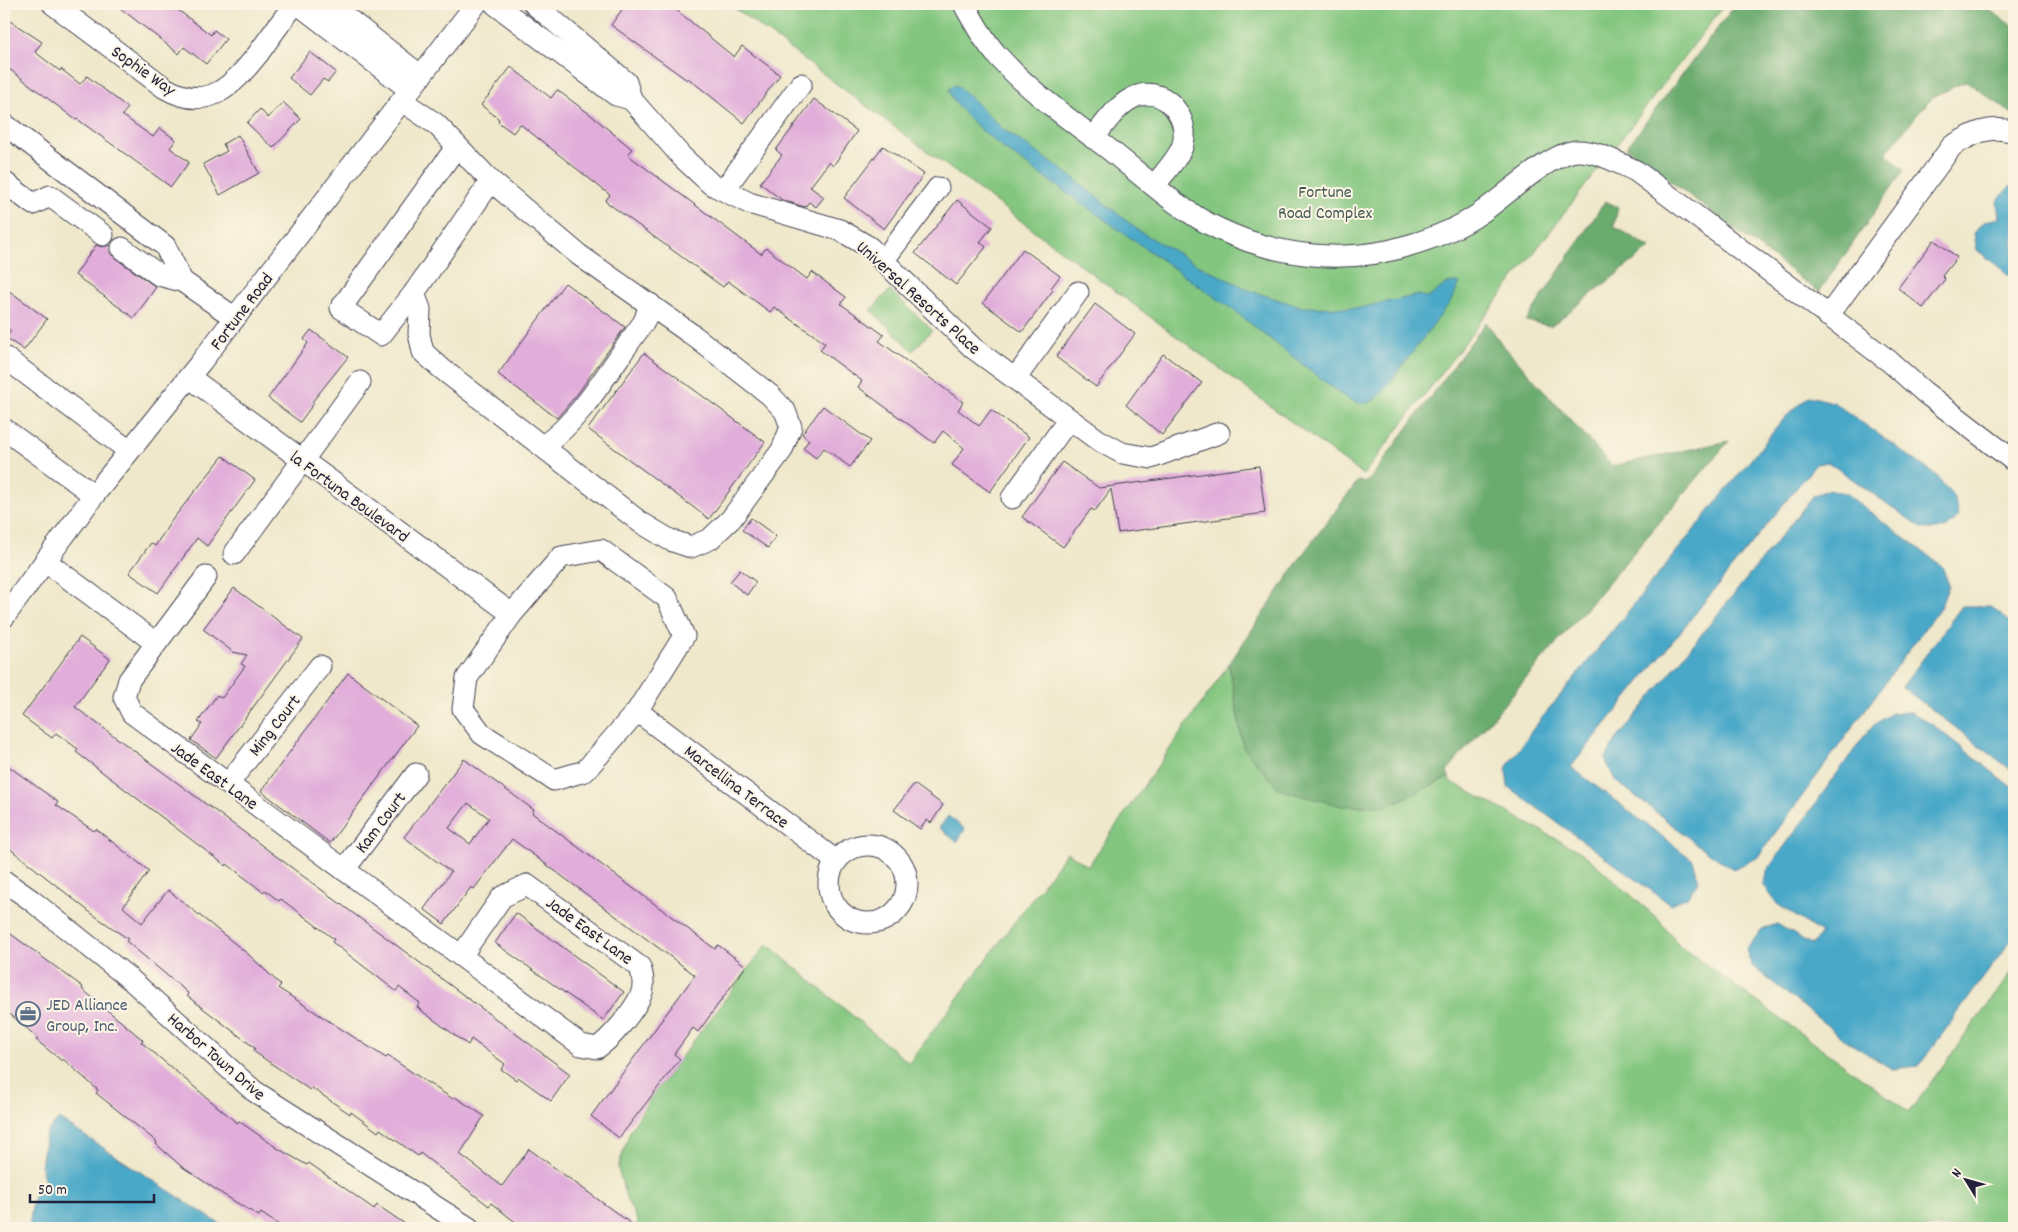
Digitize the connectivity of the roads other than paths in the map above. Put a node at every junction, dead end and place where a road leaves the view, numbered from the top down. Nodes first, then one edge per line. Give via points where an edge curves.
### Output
1 (53, 4) edge
2 (295, 4) edge
3 (298, 4) edge
4 (328, 4) edge
5 (476, 4) edge
6 (495, 4) edge
7 (534, 4) edge
8 (964, 4) edge
9 (570, 32) junction
10 (557, 51) junction
11 (602, 74) junction
12 (801, 84) dead end
13 (411, 89) junction
14 (4, 124) edge
15 (2014, 132) edge
16 (1093, 138) junction
17 (457, 146) junction
18 (491, 181) junction
19 (4, 182) edge
20 (1155, 185) junction
21 (938, 188) dead end
22 (724, 190) junction
23 (104, 235) dead end
24 (122, 248) dead end
25 (883, 261) junction
26 (182, 281) junction
27 (414, 292) junction
28 (1078, 292) dead end
29 (650, 304) junction
30 (1828, 316) junction
31 (236, 318) junction
32 (4, 357) edge
33 (188, 377) junction
34 (1015, 379) junction
35 (360, 382) dead end
36 (1069, 419) junction
37 (4, 429) edge
38 (1219, 433) dead end
39 (543, 446) junction
40 (128, 450) junction
41 (302, 460) junction
42 (2014, 461) edge
43 (94, 495) junction
44 (1012, 498) dead end
45 (234, 554) dead end
46 (45, 561) junction
47 (206, 577) dead end
48 (512, 614) junction
49 (4, 617) edge
50 (156, 643) junction
51 (320, 666) dead end
52 (637, 711) junction
53 (416, 774) dead end
54 (228, 784) junction
55 (836, 861) dead end
56 (344, 870) junction
57 (4, 881) edge
58 (461, 956) junction
59 (469, 1228) edge

1 - 2 street, Sophie Way via 165,88 197,98 220,92 237,80
3 - 13 street
4 - 13 street
5 - 13 street, Fortune Road
6 - 10 street, Universal Resorts Place
7 - 9 street, Universal Resorts Place
8 - 16 street via 995,53 1036,95
9 - 10 street
9 - 11 street, Universal Resorts Place
10 - 11 street, Universal Resorts Place
11 - 22 street, Universal Resorts Place via 616,95 631,99 682,157 711,184
12 - 22 street
13 - 17 street via 436,124
13 - 31 street, Fortune Road
14 - 26 street via 165,246
15 - 30 street via 1992,128 1952,146
16 - 20 street
16 - 20 street via 1120,106 1138,96 1160,96 1180,113 1184,130 1181,148
17 - 18 street
17 - 27 street via 341,308 381,335
18 - 27 street
18 - 29 street via 579,255
19 - 23 street via 33,204 50,196
20 - 30 street via 1218,229 1253,243 1326,257 1370,254 1409,246 1449,231 1481,213 1554,159 1576,152 1606,157 1636,171
21 - 25 street
22 - 25 street, Universal Resorts Place via 750,203 840,230 869,247
24 - 26 street via 159,275
25 - 34 street, Universal Resorts Place via 973,348
26 - 31 street
27 - 39 street via 420,309 418,334 424,352
28 - 34 street
29 - 39 street via 644,322 577,414
29 - 39 street via 770,395 785,411 790,427 782,450 741,506 710,539 692,547 670,540 640,522
30 - 42 street
31 - 33 street, Fortune Road
32 - 40 street
33 - 40 street, Fortune Road
33 - 41 street, la Fortuna Boulevard
34 - 36 street, Universal Resorts Place
35 - 41 street
36 - 38 street, Universal Resorts Place via 1122,453 1151,458
36 - 44 street
37 - 43 street
40 - 43 street, Fortune Road
41 - 45 street
41 - 48 street, la Fortuna Boulevard
43 - 46 street, Fortune Road
46 - 49 street, Fortune Road
46 - 50 street
47 - 50 street, Jade East Lane
48 - 52 street via 561,558 601,550 667,598 684,636
48 - 52 street via 467,678 463,709 482,734 554,780 585,771
50 - 54 street, Jade East Lane via 129,680 124,697 132,713
51 - 54 street, Ming Court
52 - 55 street, Marcellina Terrace
53 - 56 street, Kam Court
54 - 56 street, Jade East Lane
56 - 58 street, Jade East Lane
57 - 59 street, Harbor Town Drive via 130,979 254,1091
58 - 58 street, Jade East Lane via 502,897 527,885 640,967 643,979 640,997 608,1041 597,1048 581,1045

